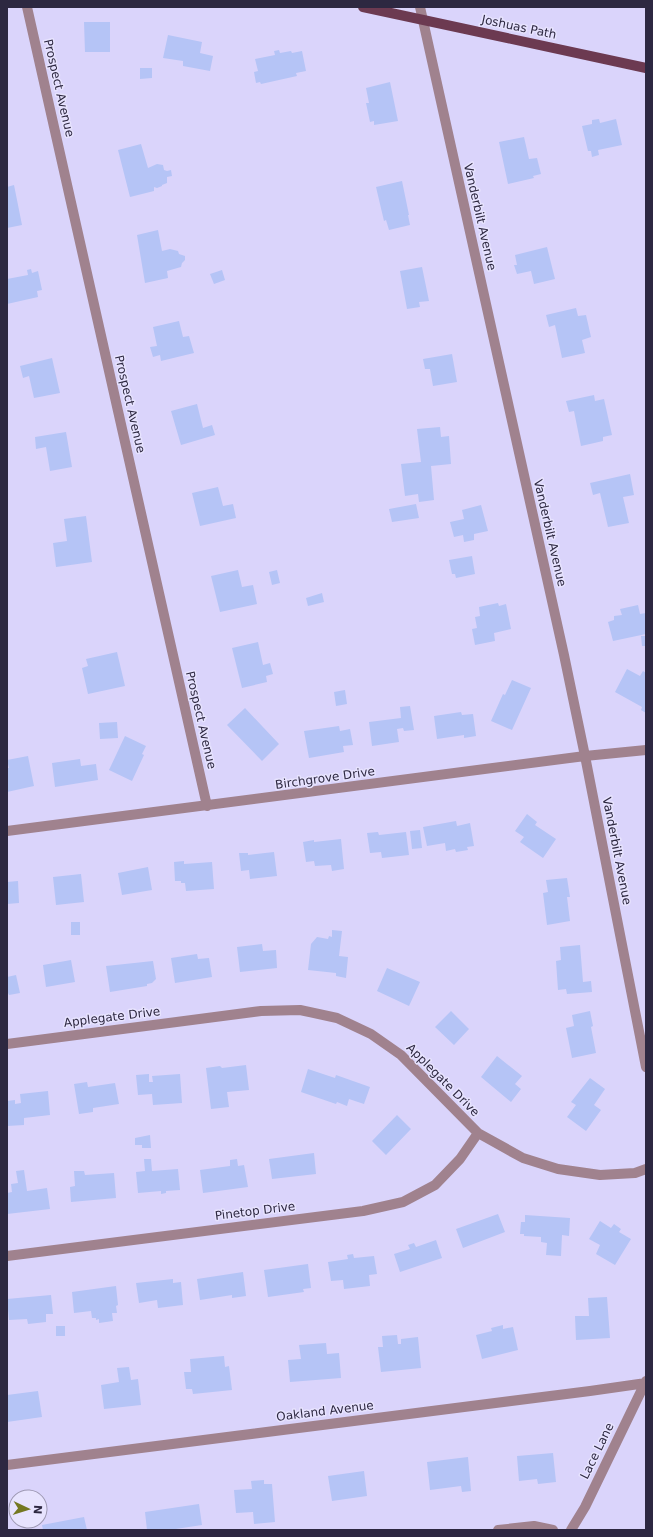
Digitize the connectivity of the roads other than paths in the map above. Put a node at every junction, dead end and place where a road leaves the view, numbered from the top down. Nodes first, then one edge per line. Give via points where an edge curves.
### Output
1 (27, 7) edge
2 (363, 7) edge
3 (420, 7) edge
4 (423, 20) junction
5 (646, 68) edge
6 (646, 750) edge
7 (585, 756) junction
8 (207, 806) junction
9 (7, 831) edge
10 (7, 1044) edge
11 (646, 1067) edge
12 (478, 1133) junction
13 (646, 1169) edge
14 (7, 1256) edge
15 (646, 1382) edge
16 (7, 1465) edge
17 (498, 1530) edge
18 (553, 1530) edge
19 (571, 1530) edge

1 - 8 street, Prospect Avenue
2 - 4 main road, Joshuas Path
3 - 4 street, Vanderbilt Avenue
4 - 5 main road, Joshuas Path
4 - 7 street, Vanderbilt Avenue
6 - 7 street, Birchgrove Drive
7 - 8 street, Birchgrove Drive
7 - 11 street, Vanderbilt Avenue
8 - 9 street, Birchgrove Drive
10 - 12 street, Applegate Drive via 261,1011 300,1010 336,1018 371,1034 402,1055
12 - 13 street, Applegate Drive via 523,1158 558,1169 600,1175 635,1173
12 - 14 street, Pinetop Drive via 460,1159 434,1185 403,1202 363,1211
15 - 16 street, Oakland Avenue
15 - 19 street, Lace Lane via 585,1507
17 - 18 street via 534,1526

